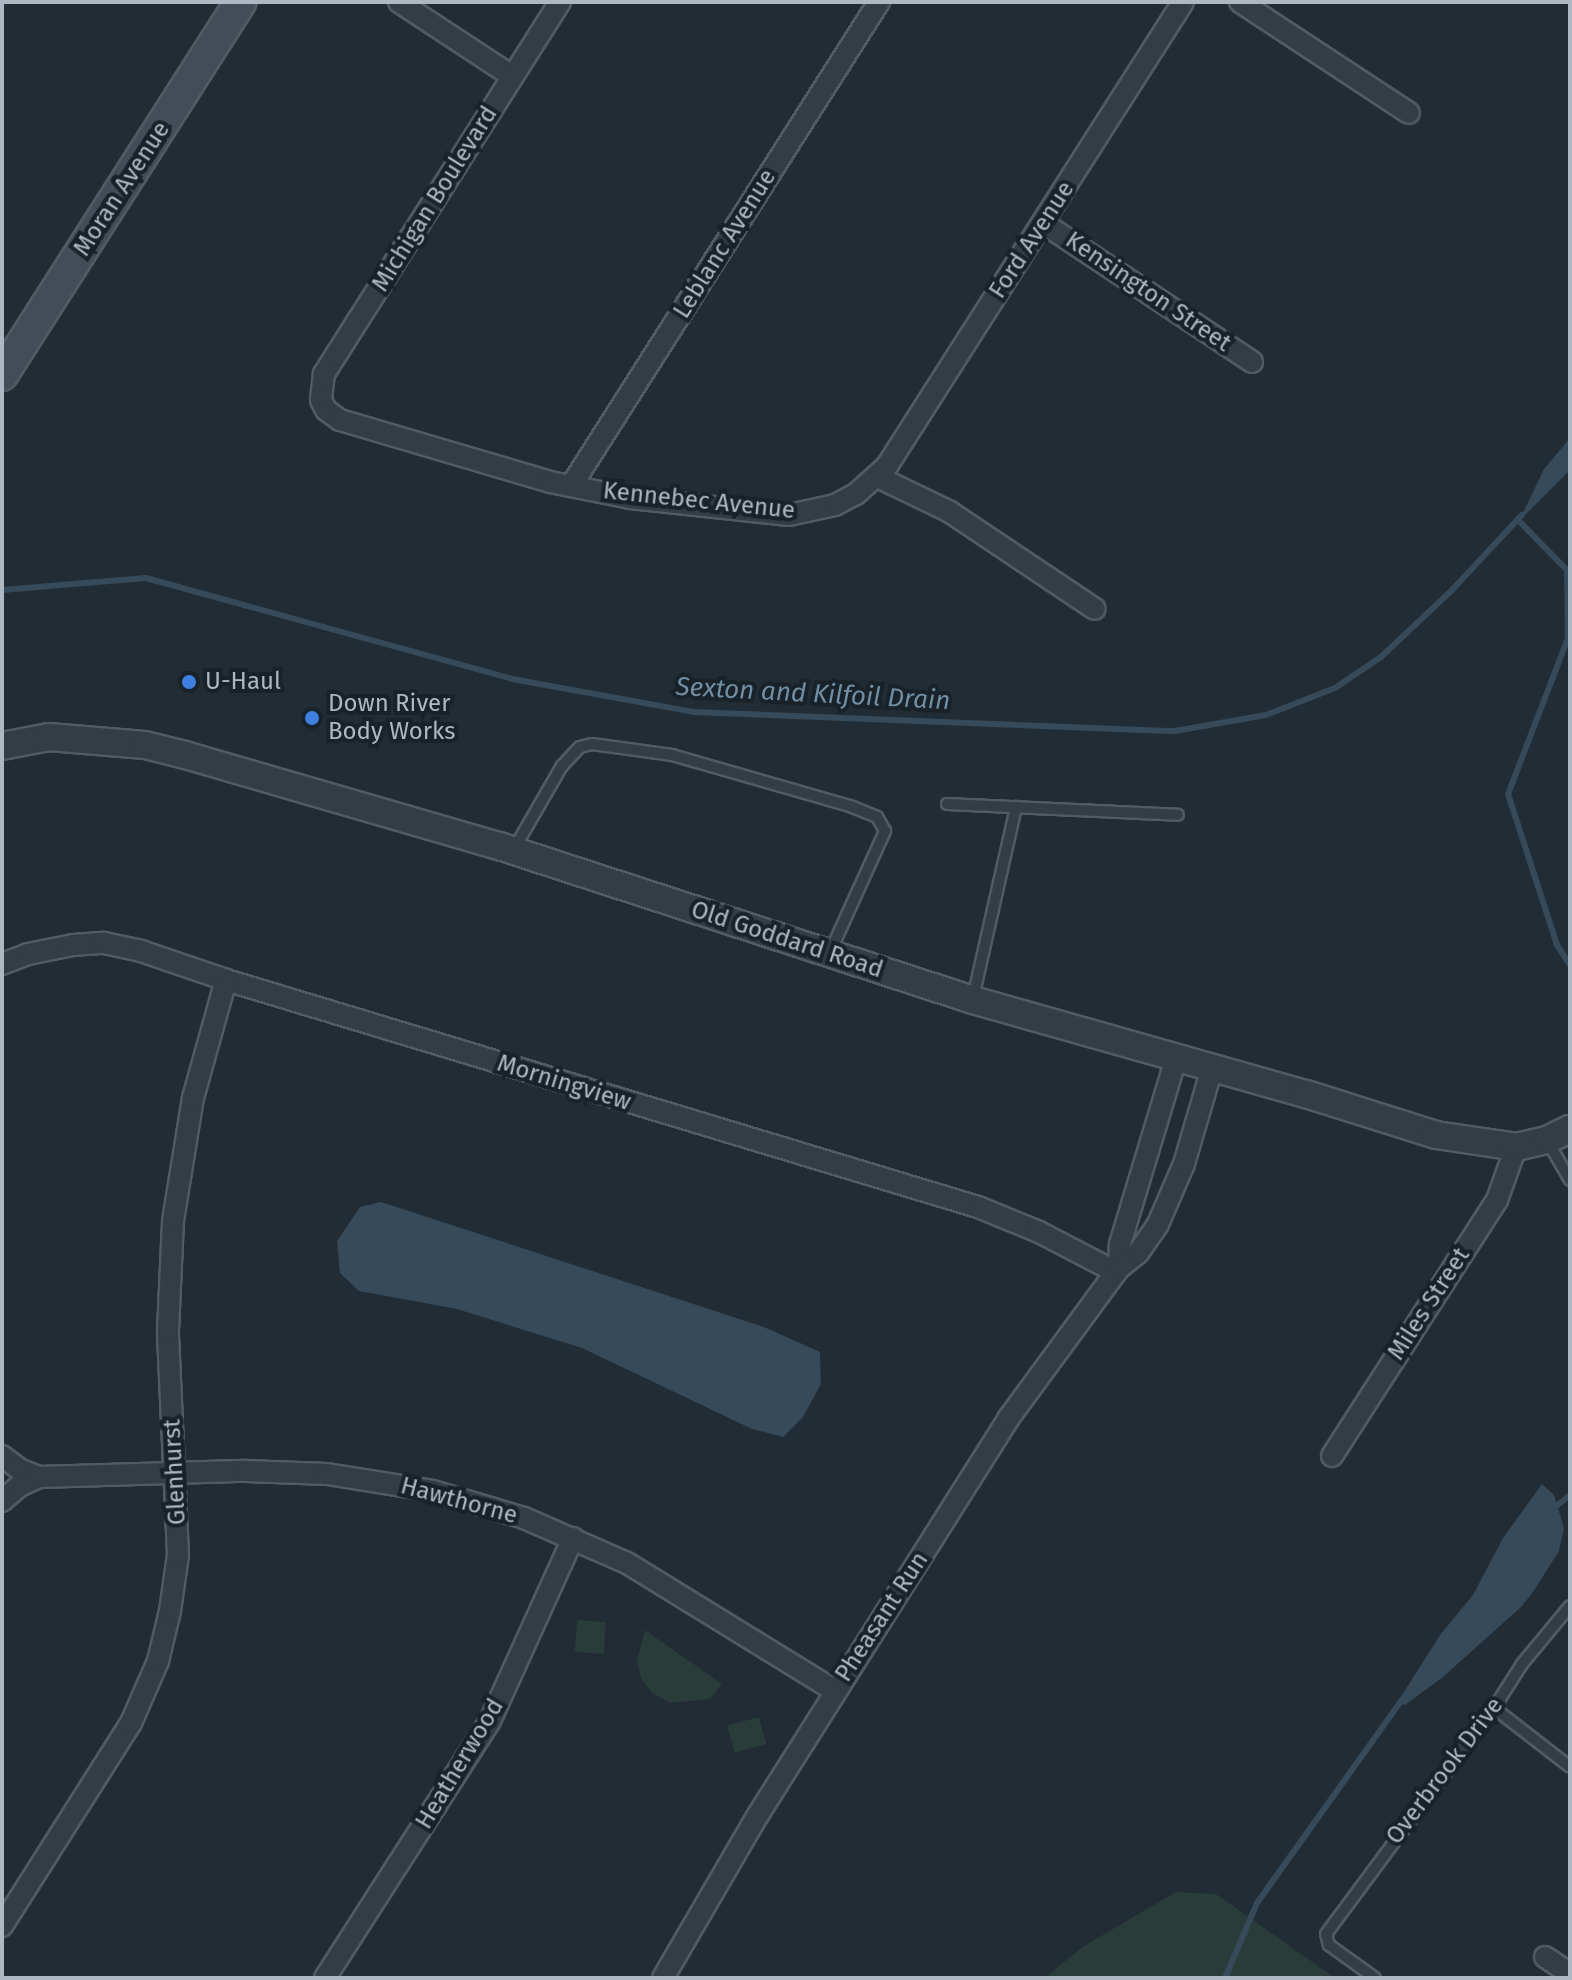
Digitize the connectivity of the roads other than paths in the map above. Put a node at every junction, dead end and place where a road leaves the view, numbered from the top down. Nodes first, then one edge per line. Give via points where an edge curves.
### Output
1 (241, 2) edge
2 (399, 2) edge
3 (560, 2) edge
4 (879, 2) edge
5 (1183, 2) edge
6 (1240, 2) edge
7 (513, 77) junction
8 (1409, 113) dead end
9 (1043, 223) junction
10 (1252, 362) dead end
11 (2, 375) edge
12 (321, 400) joint
13 (878, 477) junction
14 (571, 486) junction
15 (1095, 609) dead end
16 (2, 746) edge
17 (947, 804) dead end
18 (1016, 807) junction
19 (1178, 815) dead end
20 (513, 851) junction
21 (830, 954) junction
22 (2, 964) edge
23 (226, 980) junction
24 (973, 1000) junction
25 (1176, 1059) junction
26 (1212, 1068) junction
27 (1559, 1135) edge
28 (1516, 1147) junction
29 (1149, 1155) junction
30 (1184, 1164) junction
31 (1570, 1180) edge
32 (1118, 1270) junction
33 (2, 1456) edge
34 (1332, 1456) dead end
35 (176, 1474) junction
36 (39, 1477) junction
37 (2, 1501) edge
38 (573, 1538) junction
39 (1570, 1606) edge
40 (835, 1691) junction
41 (1494, 1708) junction
42 (1570, 1767) edge
43 (2, 1926) edge
44 (1545, 1957) dead end
45 (1570, 1974) edge
46 (325, 1978) edge
47 (663, 1978) edge
48 (1375, 1978) edge

1 - 11 main road, Moran Avenue
2 - 7 street
3 - 7 street, Michigan Boulevard
4 - 14 street, Leblanc Avenue
5 - 9 street, Ford Avenue
6 - 8 street
7 - 12 street, Michigan Boulevard via 324,374
9 - 10 street, Kensington Street
9 - 13 street, Ford Avenue
12 - 14 street, Kennebec Avenue via 340,420
13 - 14 street, Kennebec Avenue via 835,505 789,515 630,498
13 - 15 street via 950,512
16 - 20 street, Old Goddard Road via 49,737 145,745
17 - 18 lane
18 - 19 lane
18 - 24 lane
20 - 21 street, Old Goddard Road
20 - 21 lane via 562,766 573,752 592,744 672,755 850,806 877,817 885,831
21 - 24 street, Old Goddard Road
22 - 23 street, Morningview via 47,949 104,943
23 - 32 street, Morningview via 978,1207
23 - 35 street, Glenhurst via 193,1098 173,1221 168,1331
24 - 25 street, Old Goddard Road
25 - 26 street, Old Goddard Road
25 - 29 street, Pheasant Run
26 - 28 street, Old Goddard Road via 1417,1130
26 - 30 street, Pheasant Run
27 - 28 street, Old Goddard Road
27 - 31 lane
28 - 34 street, Miles Street via 1497,1200
29 - 30 street
29 - 32 street, Pheasant Run via 1120,1244
30 - 32 street, Pheasant Run via 1153,1231
32 - 40 street, Pheasant Run via 1008,1419
33 - 36 street
35 - 36 street, Hawthorne
35 - 38 street, Hawthorne via 286,1472 380,1481 473,1501
35 - 43 street, Glenhurst via 177,1570 158,1661 131,1723
36 - 37 street
38 - 40 street, Hawthorne via 664,1584
38 - 46 street, Heatherwood via 490,1721
39 - 41 lane, Overbrook Drive
40 - 47 street, Pheasant Run
41 - 42 lane
41 - 48 lane, Overbrook Drive via 1326,1934 1326,1940
44 - 45 street

